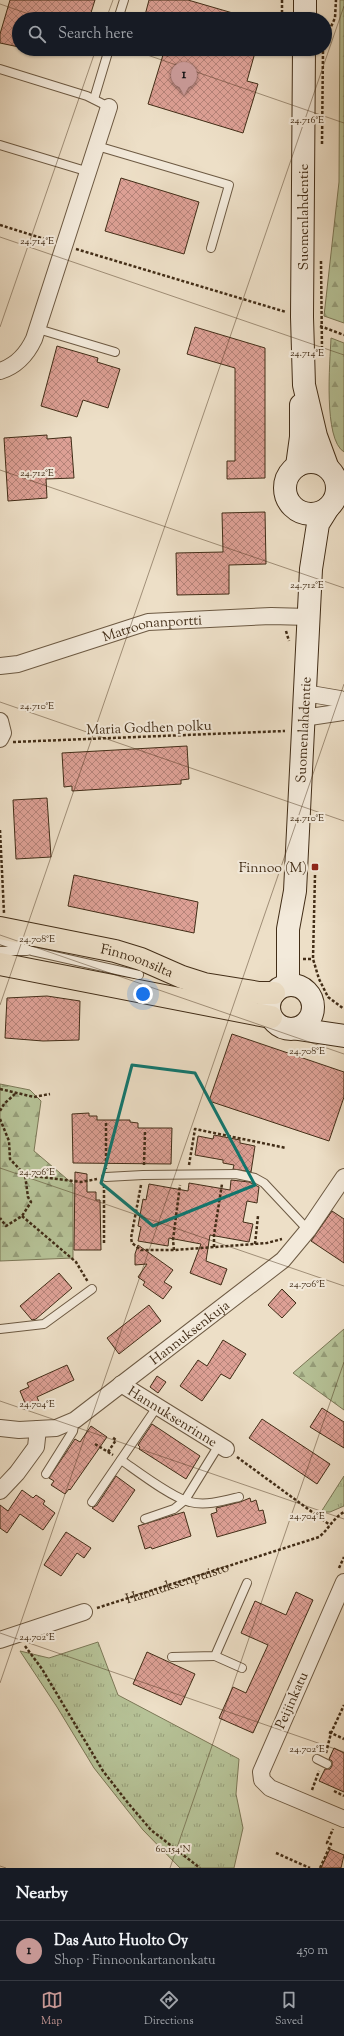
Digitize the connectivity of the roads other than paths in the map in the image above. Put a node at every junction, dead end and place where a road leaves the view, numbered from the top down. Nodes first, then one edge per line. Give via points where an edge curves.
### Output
1 (124, 0) edge
2 (305, 0) edge
3 (120, 12) edge
4 (305, 12) edge
5 (107, 56) edge
6 (304, 56) edge
7 (0, 69) edge
8 (94, 100) junction
9 (110, 107) joint
10 (0, 145) edge
11 (97, 146) junction
12 (89, 172) junction
13 (211, 248) dead end
14 (38, 329) junction
15 (115, 352) dead end
16 (0, 371) edge
17 (304, 385) junction
18 (293, 470) junction
19 (335, 471) edge
20 (336, 499) edge
21 (300, 512) junction
22 (311, 569) junction
23 (309, 617) junction
24 (0, 666) edge
25 (305, 693) junction
26 (344, 702) edge
27 (344, 712) edge
28 (303, 718) junction
29 (0, 721) edge
30 (6, 740) edge
31 (2, 920) edge
32 (0, 940) edge
33 (0, 951) edge
34 (32, 951) junction
35 (0, 964) edge
36 (139, 974) dead end
37 (296, 993) junction
38 (271, 1017) junction
39 (344, 1022) edge
40 (298, 1028) junction
41 (344, 1036) edge
42 (106, 1177) road end
43 (344, 1178) edge
44 (304, 1235) junction
45 (92, 1289) road end
46 (0, 1329) edge
47 (121, 1384) junction
48 (157, 1407) junction
49 (75, 1420) junction
50 (0, 1428) edge
51 (38, 1429) junction
52 (222, 1447) joint
53 (121, 1460) junction
54 (46, 1474) dead end
55 (0, 1490) edge
56 (239, 1497) dead end
57 (185, 1500) junction
58 (92, 1502) dead end
59 (145, 1519) dead end
60 (344, 1582) edge
61 (248, 1583) dead end
62 (84, 1612) road end
63 (0, 1640) edge
64 (215, 1656) junction
65 (172, 1658) dead end
66 (242, 1668) dead end
67 (339, 1823) edge

1 - 3 lane
2 - 4 main road
5 - 8 lane
6 - 17 main road, Suomenlahdentie
7 - 8 lane
8 - 9 lane
9 - 11 street
10 - 12 lane
11 - 12 street
11 - 13 lane via 229,185
12 - 14 street
14 - 15 lane
14 - 16 street via 26,353 15,364
17 - 18 main road, Suomenlahdentie via 301,395 301,437
17 - 19 main road, Suomenlahdentie via 316,436
18 - 19 main road via 312,461
18 - 21 main road via 285,487 292,506
19 - 20 main road via 338,484
20 - 21 main road via 315,514
20 - 22 main road, Suomenlahdentie via 318,524
21 - 22 main road, Suomenlahdentie via 303,542
22 - 23 main road, Suomenlahdentie
23 - 24 street, Matroonanportti via 269,616 148,622 18,664
23 - 25 main road, Suomenlahdentie
25 - 26 street via 340,699
25 - 28 main road, Suomenlahdentie
27 - 28 street
28 - 37 main road, Suomenlahdentie via 295,891 301,929 302,959
29 - 30 street
31 - 37 main road, Finnoonsilta via 116,951 204,984 259,993
32 - 34 lane
33 - 34 lane
34 - 36 lane
35 - 38 main road, Finnoonsilta
37 - 38 main road via 270,1000
37 - 39 main road
37 - 40 main road via 311,1019
38 - 40 main road via 283,1028
40 - 41 main road
42 - 44 lane via 245,1175 264,1183
43 - 44 street, Hannuksenkuja
44 - 47 street, Hannuksenkuja via 283,1260
45 - 46 lane via 44,1324
47 - 48 street, Hannuksenrinne
47 - 49 street, Hannuksenkuja
48 - 52 street, Hannuksenrinne
48 - 53 lane
49 - 51 street, Hannuksenkuja via 56,1428
49 - 54 lane via 73,1431
50 - 51 street, Hannuksenkuja
51 - 55 street via 36,1447 17,1473
52 - 57 lane
53 - 57 lane
53 - 58 lane
56 - 57 lane via 210,1504 190,1503
57 - 59 lane via 174,1509
60 - 67 street, Peijinkatu via 261,1772 262,1780 270,1788
61 - 64 lane
62 - 63 street
64 - 65 lane
64 - 66 lane

